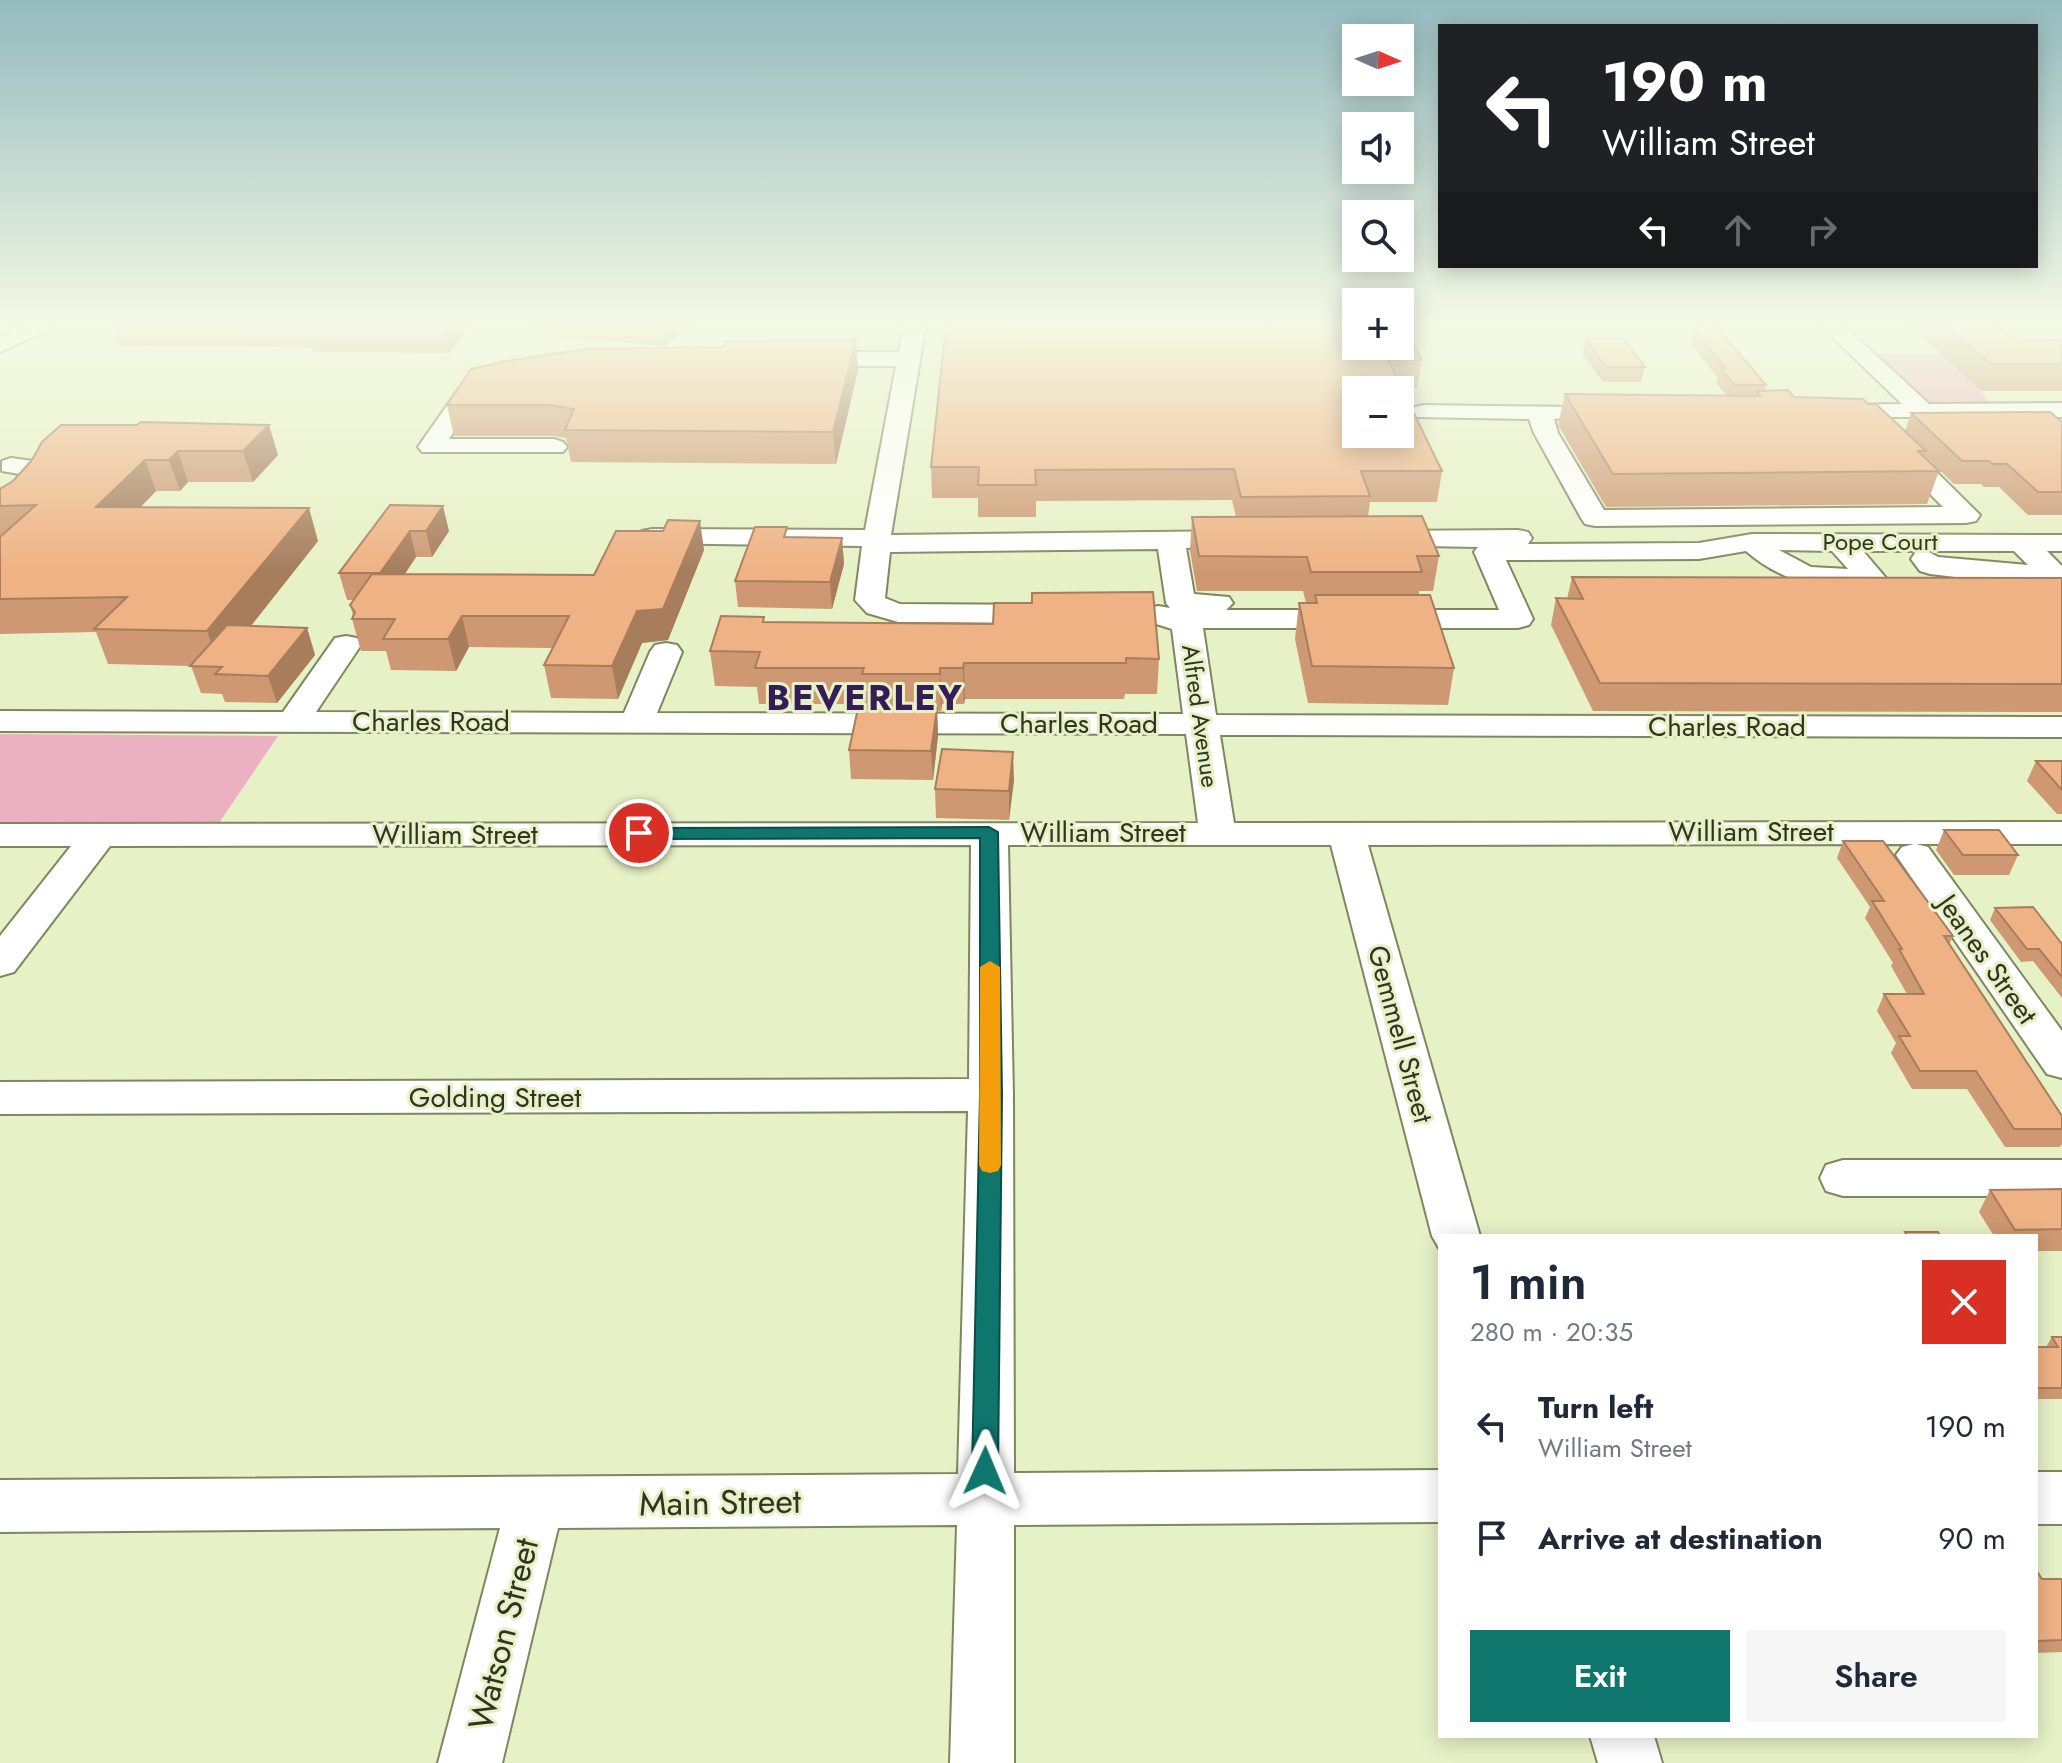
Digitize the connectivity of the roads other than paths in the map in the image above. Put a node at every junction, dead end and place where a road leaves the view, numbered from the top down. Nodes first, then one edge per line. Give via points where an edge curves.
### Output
1 (458, 406) edge
2 (901, 406) edge
3 (1918, 406) edge
4 (2062, 410) edge
5 (1424, 412) dead end
6 (1539, 412) junction
7 (1585, 412) edge
8 (1815, 412) edge
9 (1861, 412) junction
10 (1924, 412) junction
11 (554, 447) dead end
12 (5, 465) edge
13 (0, 495) edge
14 (0, 515) edge
15 (650, 537) edge
16 (1264, 539) edge
17 (1357, 539) edge
18 (1171, 540) junction
19 (877, 541) junction
20 (1752, 542) junction
21 (1840, 542) junction
22 (1911, 542) junction
23 (2022, 543) junction
24 (2062, 543) edge
25 (1699, 551) junction
26 (1715, 576) edge
27 (1469, 604) dead end
28 (1072, 614) edge
29 (1136, 615) edge
30 (1179, 619) junction
31 (346, 645) dead end
32 (666, 652) dead end
33 (0, 721) edge
34 (293, 721) junction
35 (637, 721) junction
36 (1200, 724) junction
37 (2062, 727) edge
38 (989, 832) junction
39 (1217, 832) junction
40 (1346, 832) junction
41 (2062, 833) edge
42 (0, 835) edge
43 (99, 835) junction
44 (1915, 855) dead end
45 (0, 963) edge
46 (2062, 1063) edge
47 (991, 1095) junction
48 (0, 1098) edge
49 (1843, 1178) dead end
50 (2062, 1178) edge
51 (1455, 1234) edge
52 (1438, 1496) edge
53 (2038, 1498) edge
54 (2062, 1498) edge
55 (984, 1499) junction
56 (535, 1504) junction
57 (0, 1506) edge
58 (1623, 1738) edge
59 (470, 1763) edge
60 (982, 1763) edge
61 (1630, 1763) edge

1 - 11 street via 431,447
2 - 19 street
3 - 10 street
4 - 10 street
5 - 6 street
6 - 7 street
6 - 9 street via 1595,518 1966,515
8 - 9 street
9 - 10 street
12 - 13 street via 18,477
12 - 14 street via 32,467 38,474 30,489
15 - 19 street
16 - 18 street
17 - 25 street via 1641,537
18 - 19 street
18 - 27 street via 1181,603
19 - 28 street via 870,600 878,607 898,613
20 - 21 street, Pope Court
20 - 21 street via 1770,559 1807,578 1871,578
20 - 25 street, Pope Court
21 - 22 street, Pope Court
22 - 23 street, Pope Court
22 - 23 street via 1930,565 2054,574
23 - 24 street, Pope Court
25 - 26 street
25 - 30 street via 1488,552 1518,619
29 - 30 street, Alfred Avenue
30 - 36 street, Alfred Avenue via 1187,626
31 - 34 street
32 - 35 street
33 - 34 street, Charles Road
34 - 35 street, Charles Road
35 - 36 street, Charles Road
36 - 37 street, Charles Road
36 - 39 street, Alfred Avenue
38 - 39 street, William Street
38 - 43 street, William Street
38 - 47 street
39 - 40 street, William Street
40 - 41 street, William Street
40 - 51 street, Gemmell Street
42 - 43 street, William Street
43 - 45 street
44 - 46 street, Jeanes Street
47 - 48 street, Golding Street
47 - 55 street
49 - 50 street
52 - 55 street, Main Street
53 - 54 street
55 - 56 street, Main Street
55 - 60 street
56 - 57 street, Main Street
56 - 59 street, Watson Street
58 - 61 street

